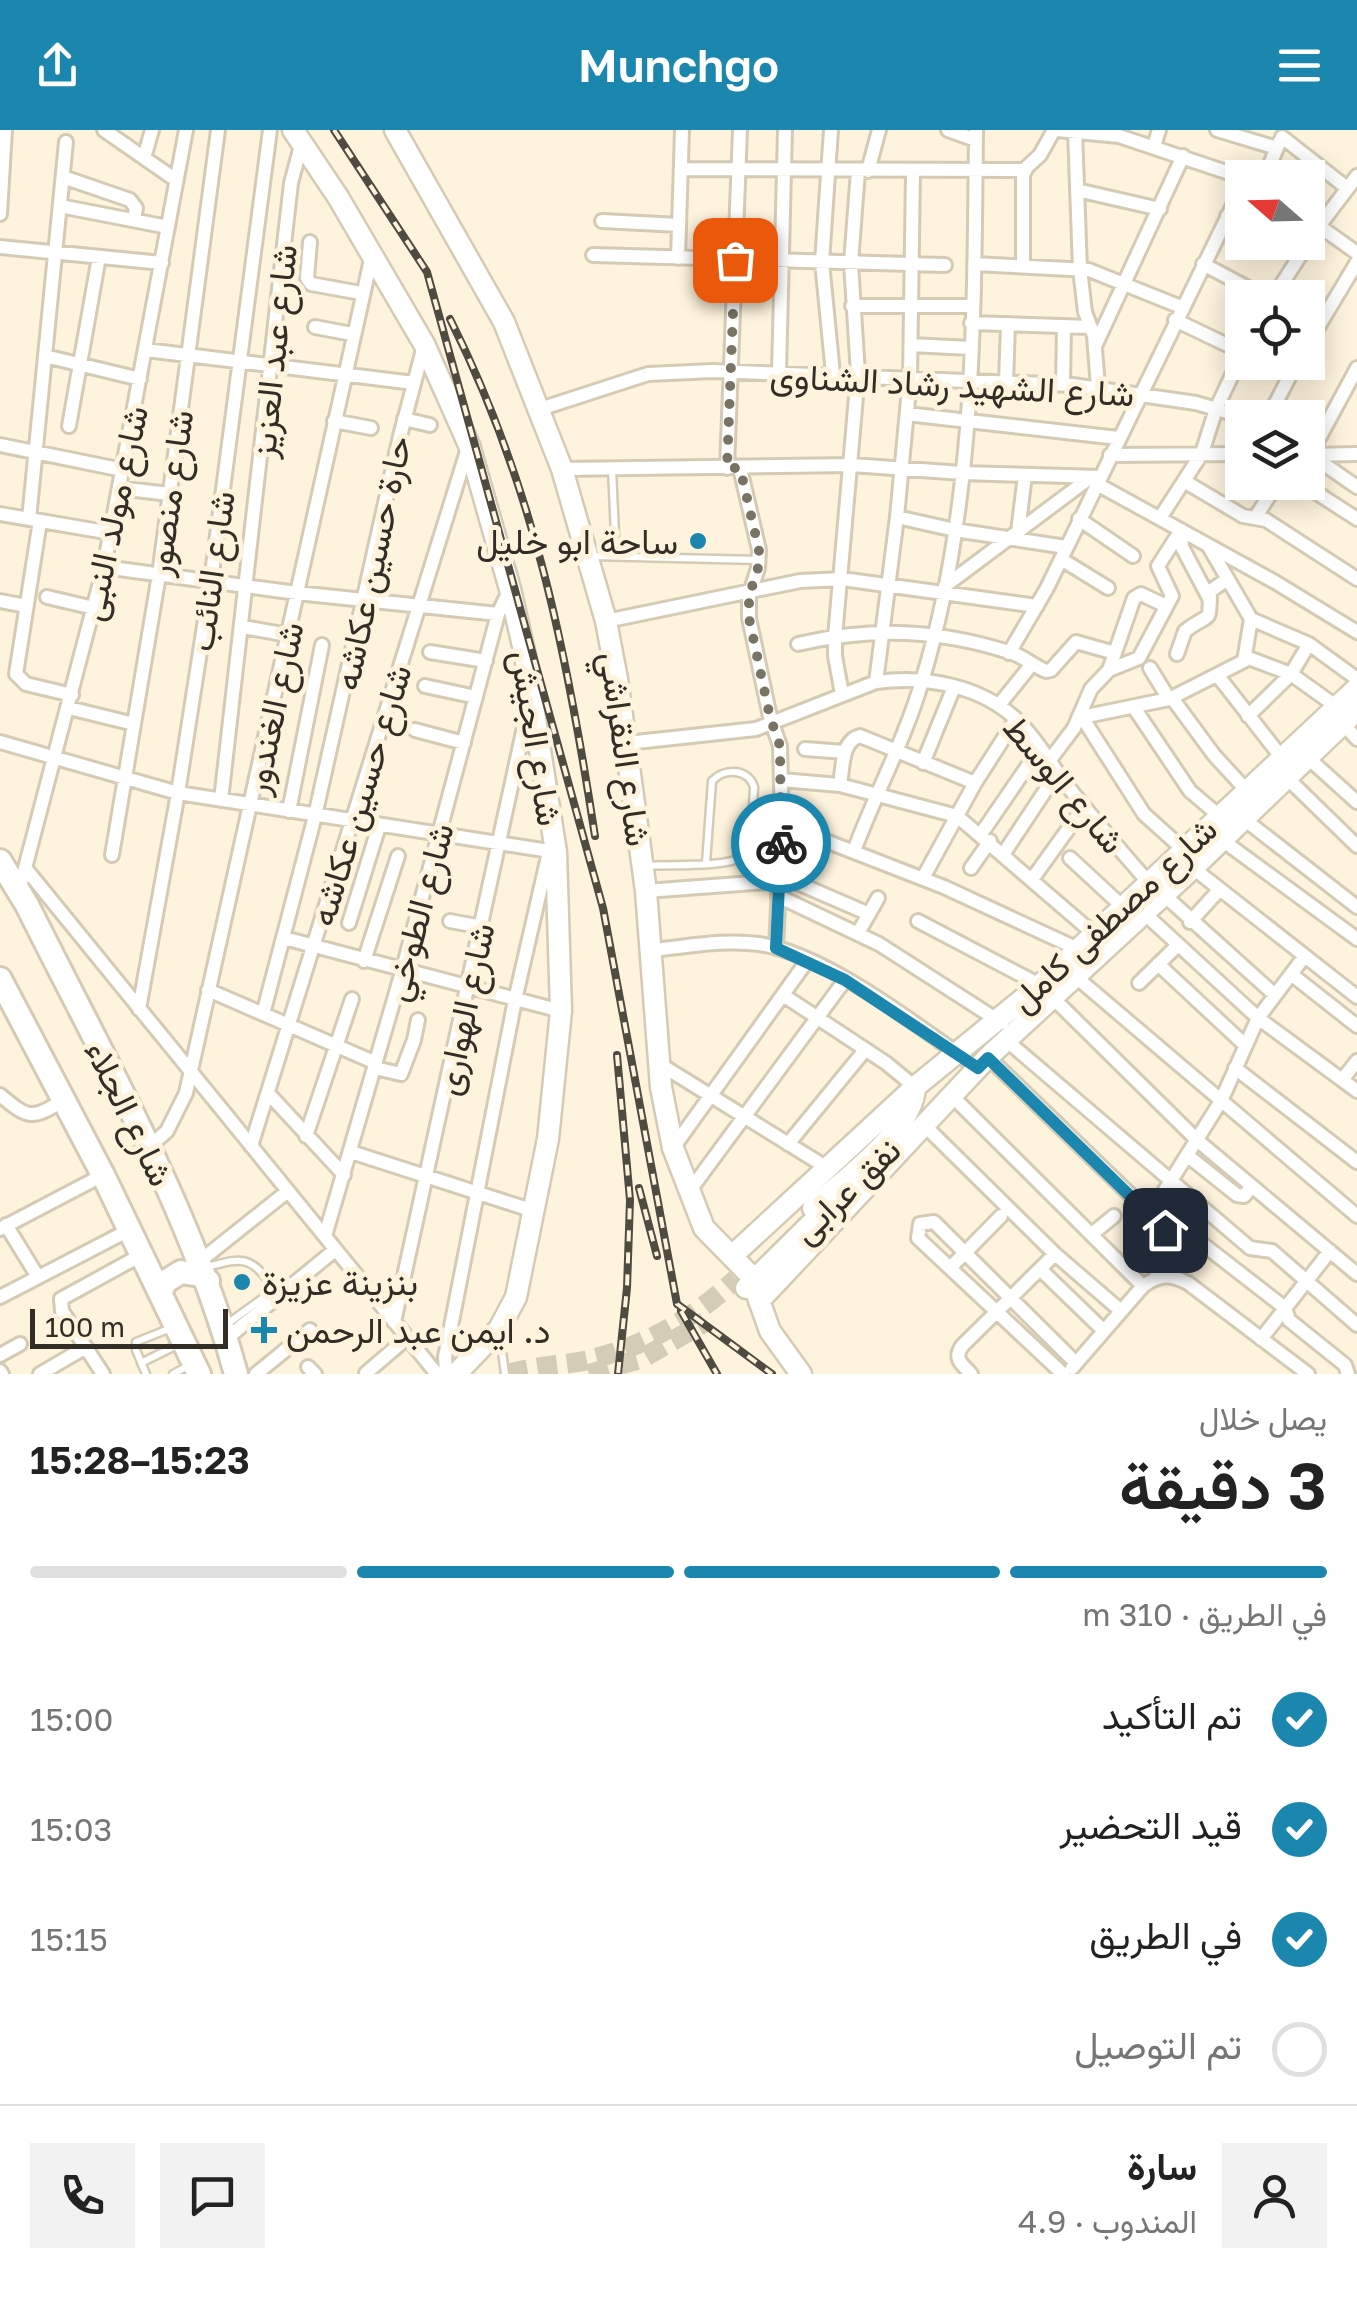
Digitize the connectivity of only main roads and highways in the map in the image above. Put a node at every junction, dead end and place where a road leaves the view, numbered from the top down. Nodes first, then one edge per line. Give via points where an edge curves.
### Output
1 (395, 130) edge
2 (298, 136) edge
3 (1357, 688) edge
4 (1348, 720) edge
5 (1284, 768) junction
6 (1230, 826) junction
7 (0, 861) edge
8 (1156, 889) junction
9 (0, 978) edge
10 (1046, 991) junction
11 (1006, 1031) junction
12 (915, 1087) junction
13 (951, 1096) junction
14 (190, 1237) junction
15 (146, 1262) junction
16 (203, 1270) junction
17 (745, 1279) junction
18 (161, 1292) junction
19 (451, 1366) edge
20 (197, 1368) edge
21 (236, 1374) edge
22 (800, 1374) edge

1 - 17 main road, شارع النقراشي via 504,322 562,469 606,621 627,743 658,1063 673,1148 704,1228
2 - 19 main road, شارع الجيش via 424,344 469,445 510,590 552,852 561,1012 551,1120 520,1286 500,1329
3 - 4 main road, شارع مصطفى كامل
4 - 5 main road, شارع مصطفى كامل
4 - 5 main road, شارع مصطفى كامل via 1307,758
5 - 6 main road, شارع مصطفى كامل
5 - 6 main road, شارع مصطفى كامل via 1247,791
6 - 8 main road, شارع مصطفى كامل
7 - 14 highway, شارع الجلاء via 23,880
8 - 10 main road, شارع مصطفى كامل via 1123,907
8 - 10 main road, شارع مصطفى كامل via 1144,914 1076,977
9 - 15 highway, شارع الجلاء
10 - 11 main road, شارع مصطفى كامل
11 - 12 main road, شارع مصطفى كامل via 957,1053
11 - 13 main road, شارع مصطفى كامل
12 - 17 main road, شارع مصطفى كامل via 829,1169
12 - 17 main road, نفق عرابى via 901,1126
13 - 17 main road, شارع مصطفى كامل
13 - 17 main road, نفق عرابى
14 - 15 highway via 177,1262 160,1270
14 - 16 highway, شارع الجلاء
15 - 18 highway, شارع الجلاء
16 - 18 highway via 181,1272
16 - 21 highway, شارع الجلاء
17 - 22 main road, شارع النقراشي via 777,1345
18 - 20 highway, شارع الجلاء

